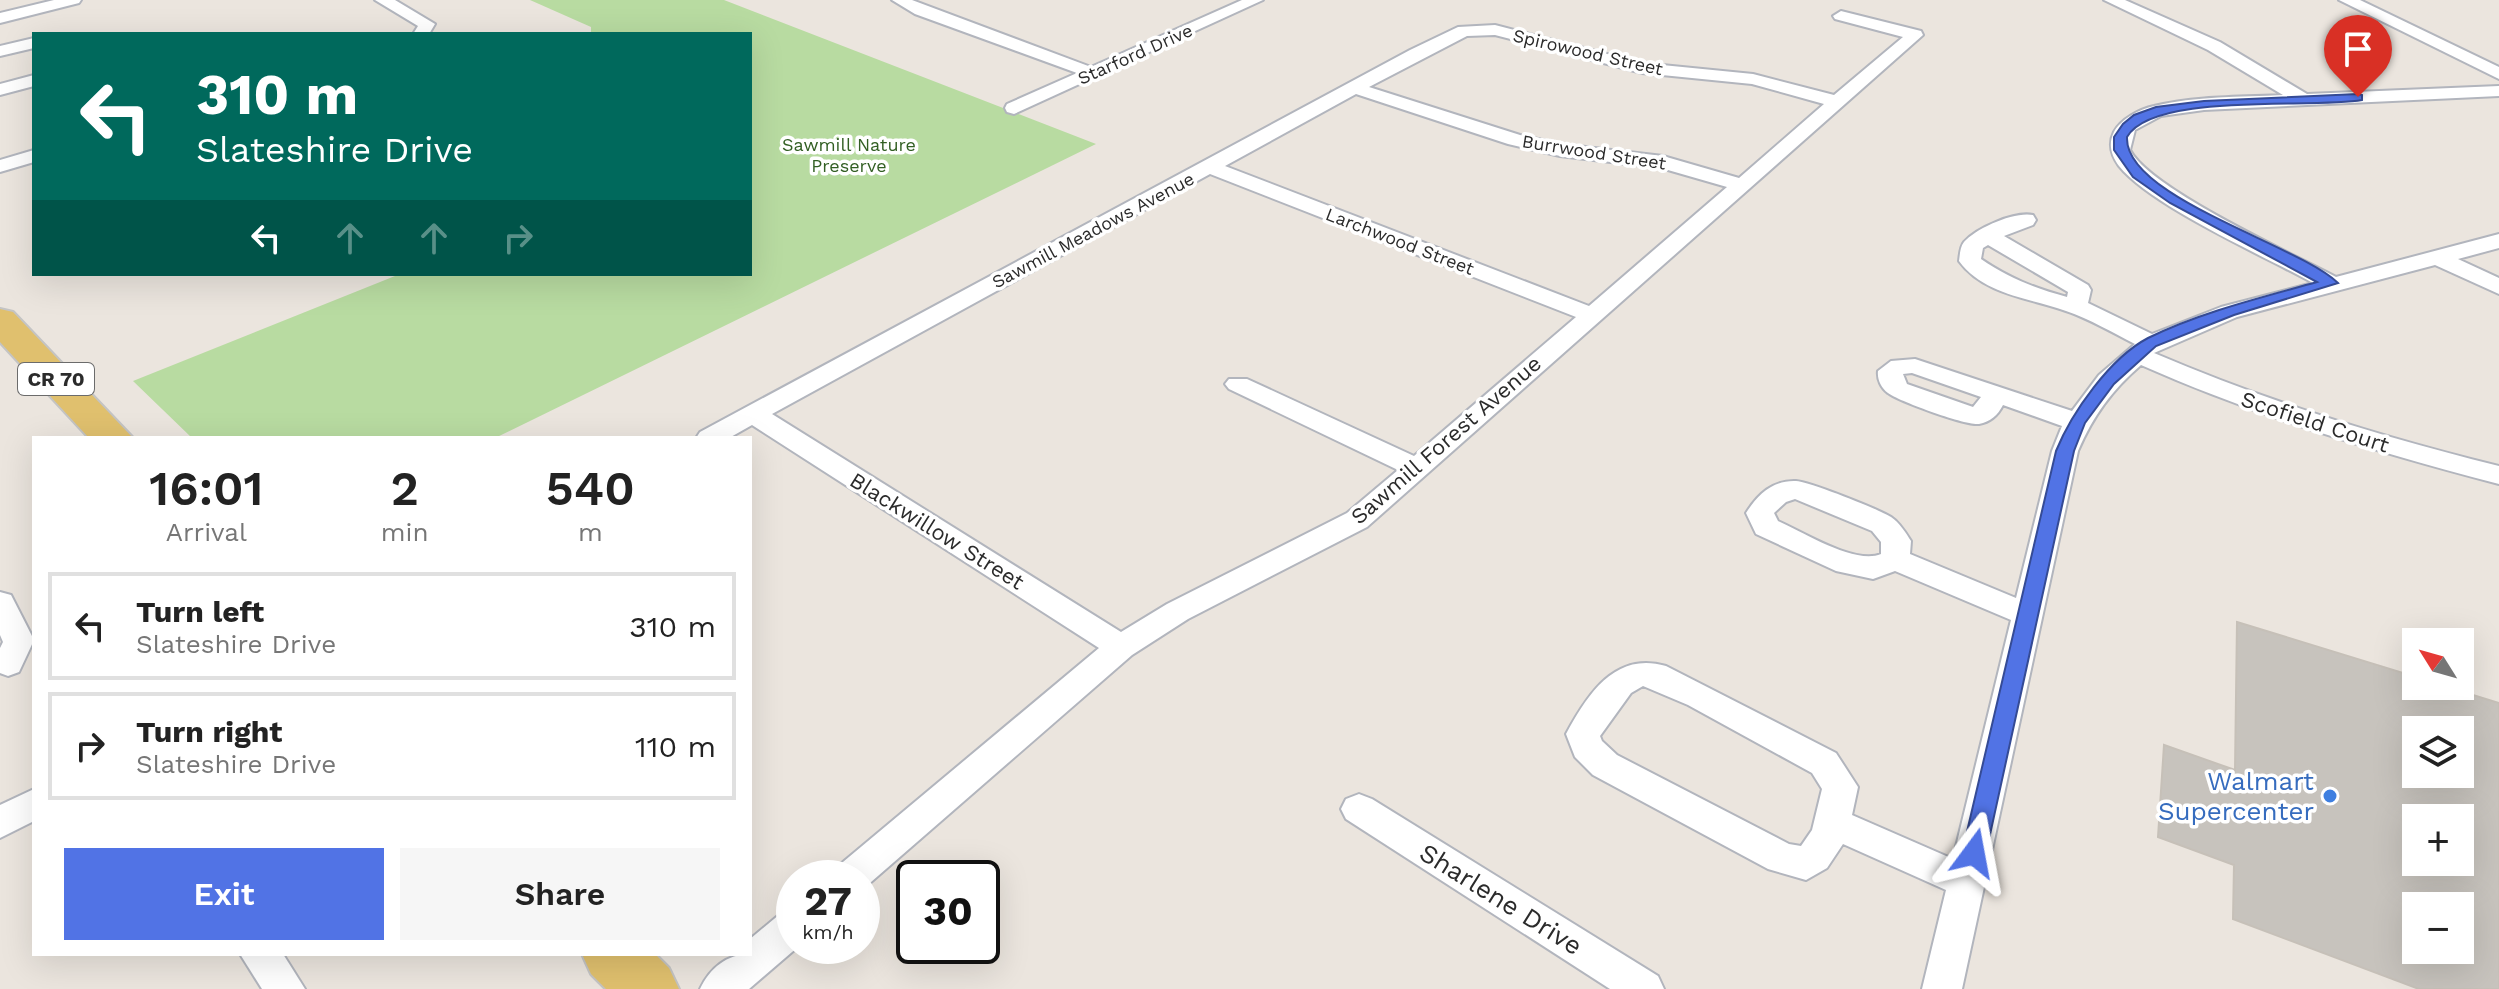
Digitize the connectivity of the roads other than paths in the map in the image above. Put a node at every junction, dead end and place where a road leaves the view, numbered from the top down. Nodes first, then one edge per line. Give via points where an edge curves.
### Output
1 (73, 0) edge
2 (383, 0) edge
3 (900, 0) edge
4 (2112, 0) edge
5 (2347, 0) edge
6 (1244, 1) edge
7 (1841, 16) dead end
8 (5, 17) edge
9 (420, 26) edge
10 (1479, 30) joint
11 (32, 32) edge
12 (32, 43) edge
13 (0, 51) edge
14 (1092, 73) junction
15 (2499, 74) edge
16 (32, 81) edge
17 (1355, 88) junction
18 (0, 90) edge
19 (2499, 91) edge
20 (32, 96) edge
21 (2302, 99) junction
22 (1838, 102) junction
23 (0, 103) edge
24 (1014, 108) dead end
25 (32, 157) edge
26 (0, 166) edge
27 (1209, 167) junction
28 (1742, 185) junction
29 (2025, 220) dead end
30 (1987, 235) junction
31 (2499, 241) edge
32 (2437, 257) junction
33 (2330, 283) junction
34 (2499, 287) edge
35 (2076, 306) junction
36 (1592, 315) junction
37 (0, 320) edge
38 (2144, 349) junction
39 (1238, 384) dead end
40 (1995, 394) dead end
41 (753, 414) junction
42 (2077, 422) junction
43 (110, 436) edge
44 (713, 436) edge
45 (1415, 467) junction
46 (2499, 475) edge
47 (1895, 559) dead end
48 (0, 603) edge
49 (2028, 615) junction
50 (1121, 647) junction
51 (14, 667) edge
52 (32, 805) edge
53 (1359, 809) dead end
54 (0, 823) edge
55 (1833, 823) junction
56 (871, 860) edge
57 (1967, 882) junction
58 (776, 941) edge
59 (261, 956) edge
60 (615, 956) edge
61 (285, 989) edge
62 (647, 989) edge
63 (720, 989) edge
64 (1644, 989) edge
65 (1942, 989) edge

1 - 8 street
2 - 9 street
3 - 14 street
4 - 21 street via 2214,46
5 - 15 street
6 - 14 street, Starford Drive
7 - 22 street, Sawmill Forest Avenue via 1915,35
8 - 11 street
10 - 17 street, Sawmill Meadows Avenue via 1453,35
10 - 22 street, Spirowood Street via 1510,33 1642,68 1753,79
12 - 13 street
14 - 24 street, Starford Drive
16 - 18 street
17 - 27 street, Sawmill Meadows Avenue
17 - 28 street, Burrwood Street via 1515,140 1663,162
19 - 21 street
20 - 23 street
21 - 33 street via 2156,111 2127,126 2120,150 2138,174 2175,200
22 - 28 street, Sawmill Forest Avenue
25 - 26 street
27 - 36 street, Larchwood Street
27 - 41 street, Sawmill Meadows Avenue
28 - 36 street, Sawmill Forest Avenue
29 - 30 street
30 - 35 street via 2080,290
30 - 35 street, Scofield Court via 1972,246 1970,261 2018,291
31 - 32 street
32 - 33 street
32 - 34 street
33 - 38 street via 2229,312
35 - 38 street, Scofield Court
36 - 45 street, Sawmill Forest Avenue
37 - 43 main road, CR 70
38 - 42 street via 2108,380
38 - 46 street, Scofield Court via 2263,407
39 - 45 street
40 - 42 street
41 - 44 street, Sawmill Meadows Avenue
41 - 50 street, Blackwillow Street
42 - 49 street via 2065,451
45 - 50 street, Sawmill Forest Avenue via 1357,520 1318,544 1152,624
47 - 49 street
48 - 51 street via 19,642
49 - 57 street
50 - 56 street, Sawmill Forest Avenue
52 - 54 street
53 - 64 street, Sharlene Drive
55 - 55 street via 1840,787 1824,763 1655,675 1638,673 1619,684 1583,734 1587,748 1605,765 1781,858 1806,864 1819,856
55 - 57 street
57 - 65 street
58 - 63 street
59 - 61 street
60 - 62 main road

